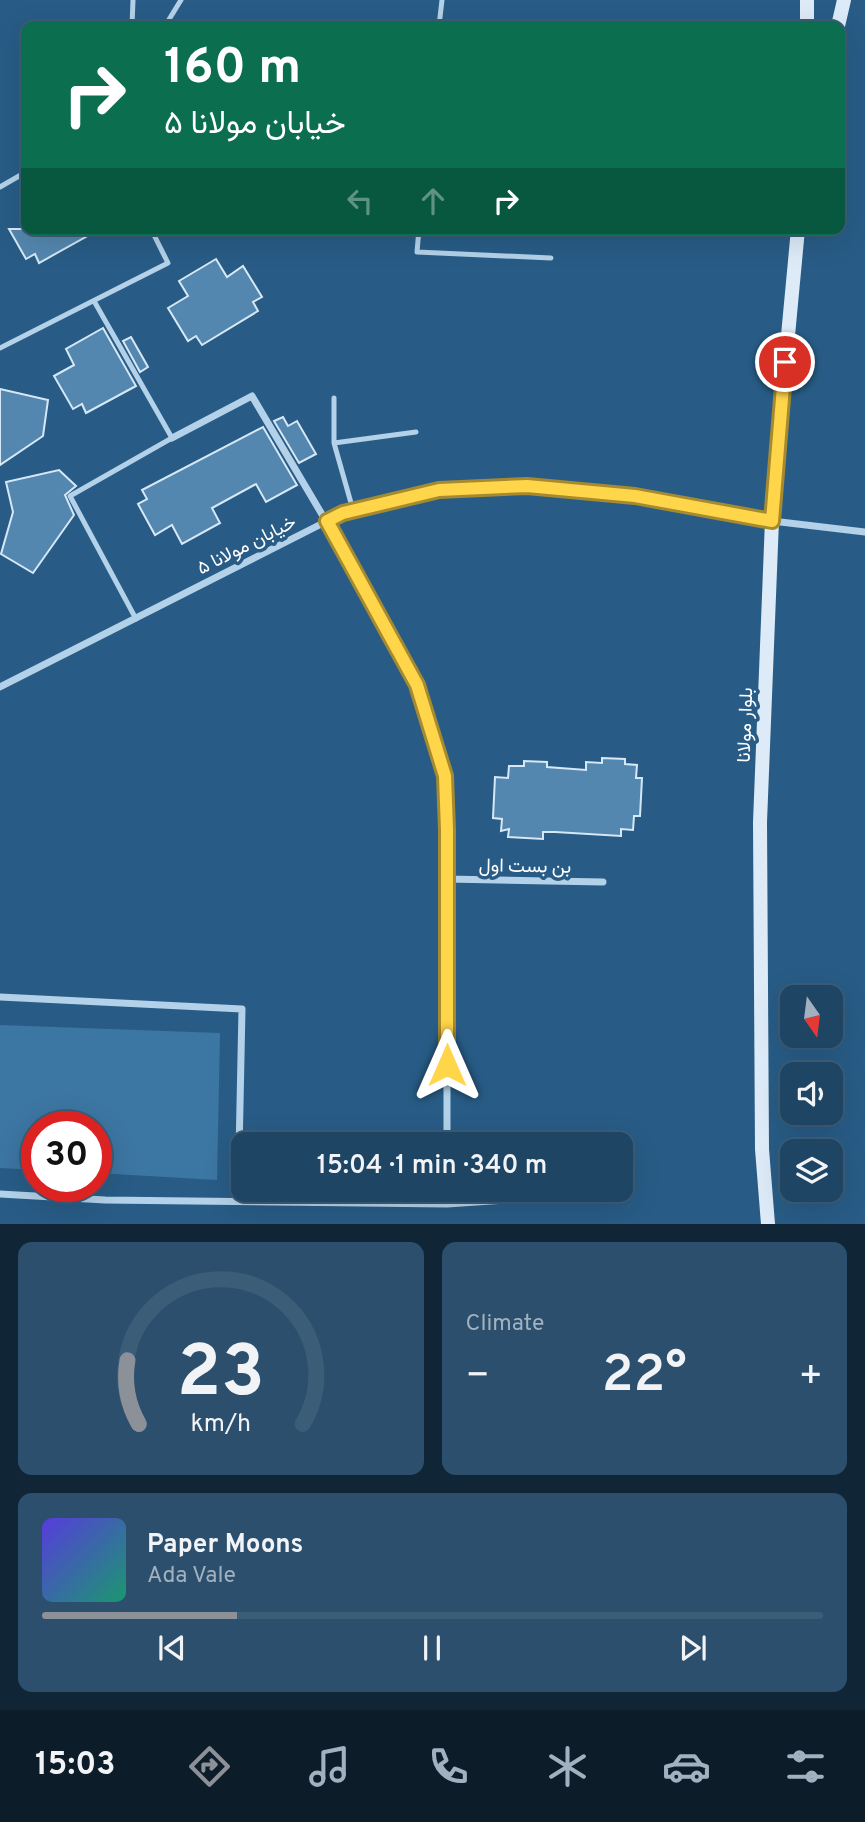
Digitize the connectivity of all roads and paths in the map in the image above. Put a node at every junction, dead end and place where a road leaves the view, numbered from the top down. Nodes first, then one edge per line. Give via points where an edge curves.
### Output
1 (133, 0) edge
2 (181, 0) edge
3 (442, 0) edge
4 (807, 0) edge
5 (844, 0) edge
6 (132, 21) edge
7 (168, 21) edge
8 (440, 21) edge
9 (807, 21) edge
10 (839, 21) edge
11 (21, 175) edge
12 (0, 187) edge
13 (153, 235) edge
14 (418, 235) edge
15 (797, 235) edge
16 (551, 258) dead end
17 (94, 301) junction
18 (0, 348) edge
19 (334, 398) dead end
20 (416, 432) dead end
21 (172, 438) junction
22 (334, 443) junction
23 (353, 510) junction
24 (327, 521) junction
25 (772, 521) junction
26 (865, 532) edge
27 (136, 619) junction
28 (0, 687) edge
29 (447, 879) junction
30 (603, 882) dead end
31 (0, 998) edge
32 (239, 1132) edge
33 (447, 1132) edge
34 (0, 1194) edge
35 (231, 1201) edge
36 (308, 1202) edge
37 (477, 1202) edge
38 (447, 1204) joint
39 (768, 1223) edge

1 - 6 lane
2 - 7 lane
3 - 8 lane
4 - 9 street
5 - 10 street
11 - 12 lane
13 - 17 lane via 168,263
14 - 16 lane via 417,252
15 - 25 street, بلوار مولانا
17 - 18 lane
17 - 21 lane
19 - 22 lane
20 - 22 lane
21 - 24 street via 253,396
21 - 27 lane via 69,496
22 - 23 lane
23 - 24 street, خیابان مولانا ۵
23 - 25 street, خیابان مولانا ۵ via 439,490 527,486 635,496
24 - 27 street, خیابان مولانا ۵
24 - 29 street via 417,685 445,776
25 - 26 street, خیابان مولانا ۵
25 - 39 street, بلوار مولانا via 760,821 762,1149
27 - 28 street, خیابان مولانا ۵
29 - 30 street, بن بست اول
29 - 33 street
31 - 32 street via 242,1009
34 - 35 street
36 - 38 street
37 - 38 street

